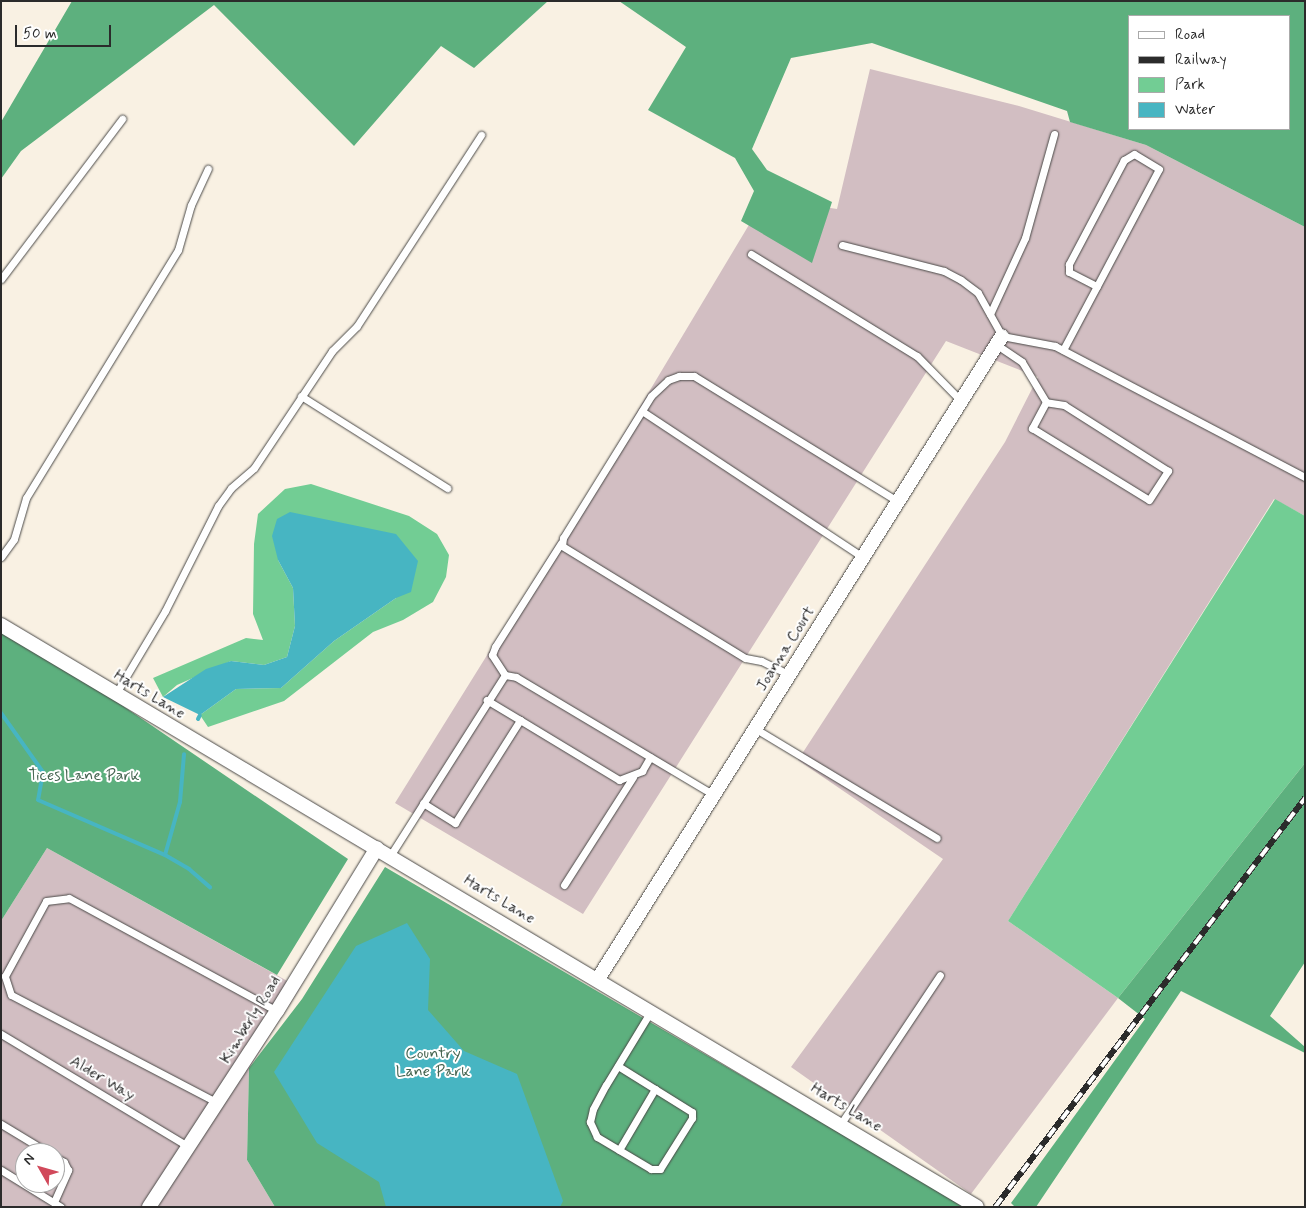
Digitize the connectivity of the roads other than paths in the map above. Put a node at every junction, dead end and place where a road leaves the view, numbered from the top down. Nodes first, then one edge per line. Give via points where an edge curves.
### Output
1 (122, 120) dead end
2 (1054, 134) dead end
3 (481, 135) dead end
4 (208, 169) dead end
5 (842, 245) dead end
6 (751, 254) dead end
7 (1, 279) edge
8 (1097, 286) junction
9 (990, 314) junction
10 (1000, 341) junction
11 (1063, 350) junction
12 (301, 396) junction
13 (1046, 402) junction
14 (963, 403) junction
15 (642, 411) junction
16 (1305, 477) edge
17 (447, 488) dead end
18 (900, 502) junction
19 (561, 543) junction
20 (1, 557) edge
21 (865, 558) junction
22 (1, 626) edge
23 (505, 675) junction
24 (790, 675) junction
25 (114, 695) junction
26 (487, 700) junction
27 (520, 720) junction
28 (756, 729) junction
29 (650, 757) junction
30 (633, 777) junction
31 (714, 795) junction
32 (423, 803) junction
33 (938, 838) dead end
34 (377, 848) junction
35 (390, 856) junction
36 (564, 885) dead end
37 (940, 975) dead end
38 (598, 979) junction
39 (277, 1011) junction
40 (651, 1011) junction
41 (1, 1034) edge
42 (618, 1066) junction
43 (655, 1089) junction
44 (218, 1103) junction
45 (1, 1124) edge
46 (840, 1125) junction
47 (32, 1143) edge
48 (189, 1147) junction
49 (619, 1150) junction
50 (65, 1164) edge
51 (1, 1170) edge
52 (65, 1177) edge
53 (58, 1193) edge
54 (54, 1202) junction
55 (62, 1207) edge
56 (149, 1207) edge
57 (977, 1207) edge

1 - 7 lane
2 - 9 lane via 1026,238
3 - 12 lane via 357,326 332,350
4 - 20 lane via 191,205 178,250 26,498 14,539
5 - 9 lane via 944,271 971,286
6 - 14 lane via 917,356
8 - 8 lane via 1158,169 1134,154 1124,160 1069,264 1069,272
8 - 11 lane
9 - 10 lane
10 - 11 lane
10 - 13 lane via 1022,362
10 - 14 street, Joanna Court
11 - 16 lane
12 - 17 lane
12 - 25 lane via 254,468 218,506 165,611
13 - 13 lane via 1032,428 1149,500 1168,471 1064,405
14 - 18 street, Joanna Court
15 - 18 lane via 654,392 668,380 694,376
15 - 19 lane
15 - 21 lane
18 - 21 street, Joanna Court
19 - 23 lane via 495,647 492,655
19 - 24 lane via 745,658 761,661
21 - 24 street, Joanna Court
22 - 25 street, Harts Lane
23 - 26 lane
23 - 29 lane via 516,677
24 - 28 street, Joanna Court
25 - 34 street, Harts Lane
26 - 27 lane
26 - 32 lane
27 - 30 lane via 619,780
27 - 32 lane via 455,823
28 - 31 street, Joanna Court
28 - 33 lane
29 - 30 lane via 642,771
29 - 31 lane
30 - 36 lane
31 - 38 street, Joanna Court
32 - 35 lane
34 - 35 street, Harts Lane
34 - 39 street, Kimberly Road
35 - 38 street, Harts Lane
37 - 46 lane
38 - 40 street, Harts Lane
39 - 44 street, Kimberly Road
39 - 44 lane via 69,898 46,901 5,976 11,995
40 - 42 lane
40 - 46 street, Harts Lane
41 - 48 lane, Alder Way
42 - 43 lane
42 - 49 lane via 590,1122 597,1137
43 - 49 lane
43 - 49 lane via 692,1112 692,1118 660,1169 651,1169
44 - 48 street, Kimberly Road
45 - 47 lane
46 - 57 street, Harts Lane
48 - 56 street, Kimberly Road
50 - 52 lane via 68,1170
51 - 54 lane
53 - 54 lane
54 - 55 lane

